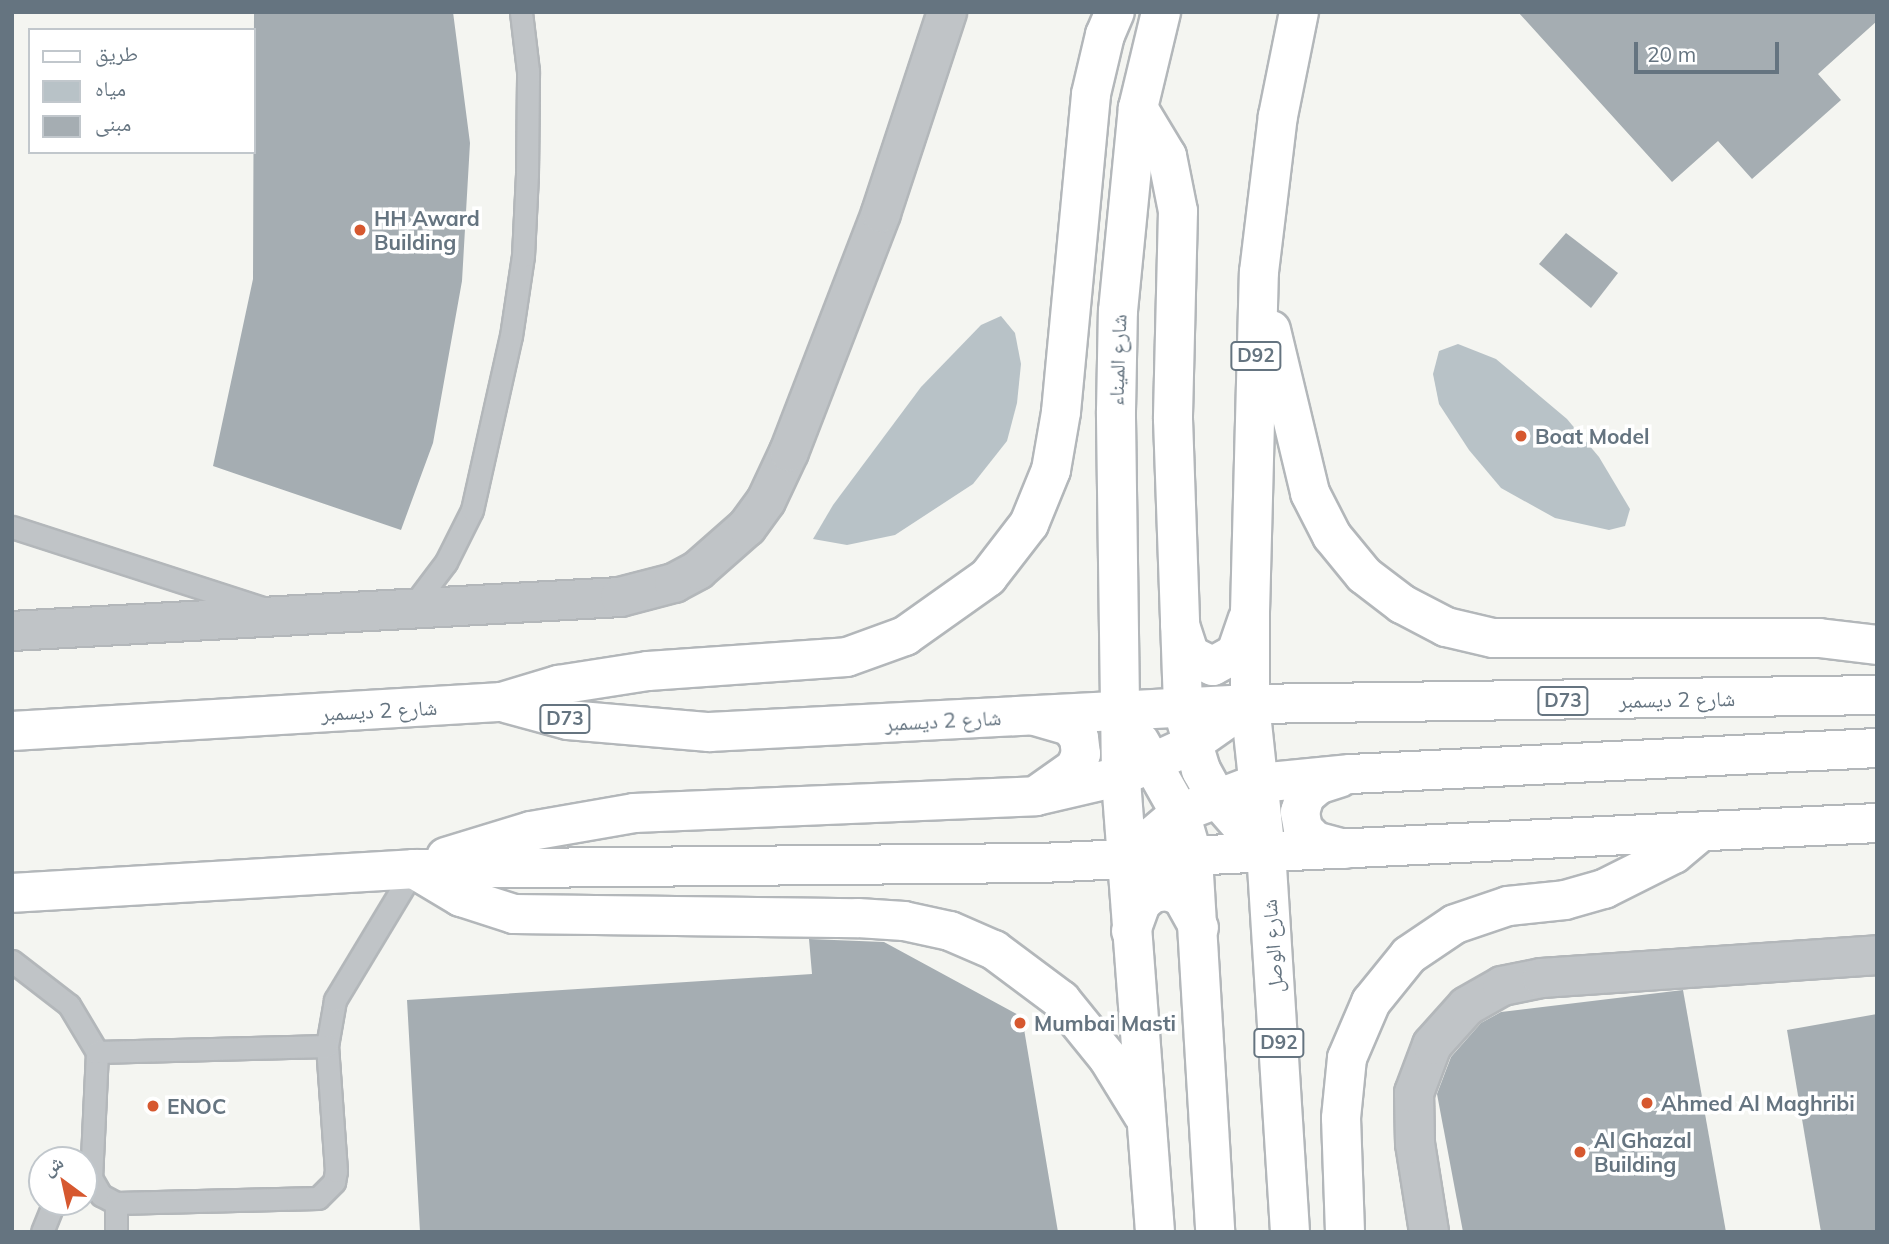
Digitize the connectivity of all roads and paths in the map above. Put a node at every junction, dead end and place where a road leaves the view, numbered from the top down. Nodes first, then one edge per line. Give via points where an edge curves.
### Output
1 (522, 12) edge
2 (947, 12) edge
3 (1115, 12) edge
4 (1161, 12) edge
5 (1299, 12) edge
6 (1138, 108) junction
7 (1259, 272) junction
8 (12, 527) edge
9 (412, 607) junction
10 (1250, 612) junction
11 (279, 613) junction
12 (1178, 616) junction
13 (12, 631) edge
14 (1877, 645) edge
15 (1877, 695) edge
16 (502, 702) junction
17 (1250, 704) junction
18 (1119, 711) junction
19 (1031, 715) junction
20 (1187, 728) junction
21 (12, 731) edge
22 (1877, 748) edge
23 (1137, 769) junction
24 (1351, 775) junction
25 (1259, 783) junction
26 (1036, 796) junction
27 (1216, 797) junction
28 (1180, 813) junction
29 (1877, 823) edge
30 (1701, 831) junction
31 (1356, 851) junction
32 (1266, 854) junction
33 (1193, 857) junction
34 (1126, 859) junction
35 (414, 869) junction
36 (12, 892) edge
37 (1199, 928) junction
38 (1130, 931) junction
39 (1877, 955) edge
40 (12, 961) edge
41 (327, 1046) junction
42 (97, 1052) junction
43 (1147, 1122) junction
44 (90, 1146) edge
45 (98, 1191) edge
46 (116, 1203) junction
47 (116, 1232) edge
48 (1155, 1232) edge
49 (1215, 1232) edge
50 (1290, 1232) edge
51 (1345, 1232) edge
52 (1429, 1232) edge

1 - 9 lane via 528,71 523,256 495,416 472,510 446,562
2 - 9 street via 881,213 809,402 766,501 747,527 698,570 647,592
3 - 16 main road via 1104,35 1091,94 1061,412 1051,470 1029,524 988,577 905,636 847,657 648,671 558,685
4 - 6 main road, شارع الميناء
5 - 7 main road, D92 via 1278,116
6 - 12 main road via 1167,156 1178,211 1173,419
6 - 18 main road, شارع الميناء via 1118,311
7 - 10 main road, D92
7 - 14 main road via 1310,493 1332,536 1364,575 1402,604 1446,627 1493,638 1819,638
8 - 11 lane
9 - 11 street
10 - 12 main road via 1236,653 1213,666 1190,655
10 - 17 main road, D92
11 - 13 street
12 - 20 main road
15 - 17 main road, شارع 2 ديسمبر / D73
16 - 19 main road, شارع 2 ديسمبر / D73 via 568,720 709,732
16 - 21 main road, شارع 2 ديسمبر / D73
17 - 20 main road, شارع 2 ديسمبر / D73
17 - 25 main road, شارع الوصل / D92
18 - 19 main road, شارع 2 ديسمبر / D73
18 - 20 main road, شارع 2 ديسمبر / D73
18 - 23 main road
19 - 26 main road via 1070,726 1079,738 1081,754 1075,768
20 - 23 main road
20 - 27 main road
22 - 24 main road
23 - 26 main road
23 - 28 main road
23 - 34 main road
24 - 25 main road
24 - 31 main road via 1318,785 1305,796 1300,812 1303,829 1315,841
25 - 27 main road
25 - 32 main road, شارع الوصل / D92
26 - 35 main road via 634,813 531,831
27 - 28 main road
27 - 32 main road
28 - 33 main road
28 - 34 main road
29 - 30 main road
30 - 31 main road
30 - 51 main road via 1674,853 1604,889 1565,900 1508,906 1455,924 1409,955 1371,1002 1347,1058 1341,1118
31 - 32 main road
32 - 33 main road
32 - 50 main road, شارع الوصل / D92
33 - 34 main road
33 - 37 main road
34 - 35 main road
34 - 38 main road
35 - 36 main road
35 - 41 lane via 345,978 332,1011
35 - 43 main road via 461,897 514,914 858,918 950,931 994,950 1061,1000 1108,1058
37 - 38 main road via 1182,897 1168,891 1153,893 1141,902
37 - 49 main road
38 - 43 main road
39 - 52 street via 1542,978 1502,986 1467,1006 1432,1045 1414,1093 1415,1144
40 - 42 lane via 69,1005
41 - 42 lane
41 - 46 lane via 336,1171 327,1191 307,1201
42 - 44 lane
43 - 48 main road
45 - 46 lane
46 - 47 lane

